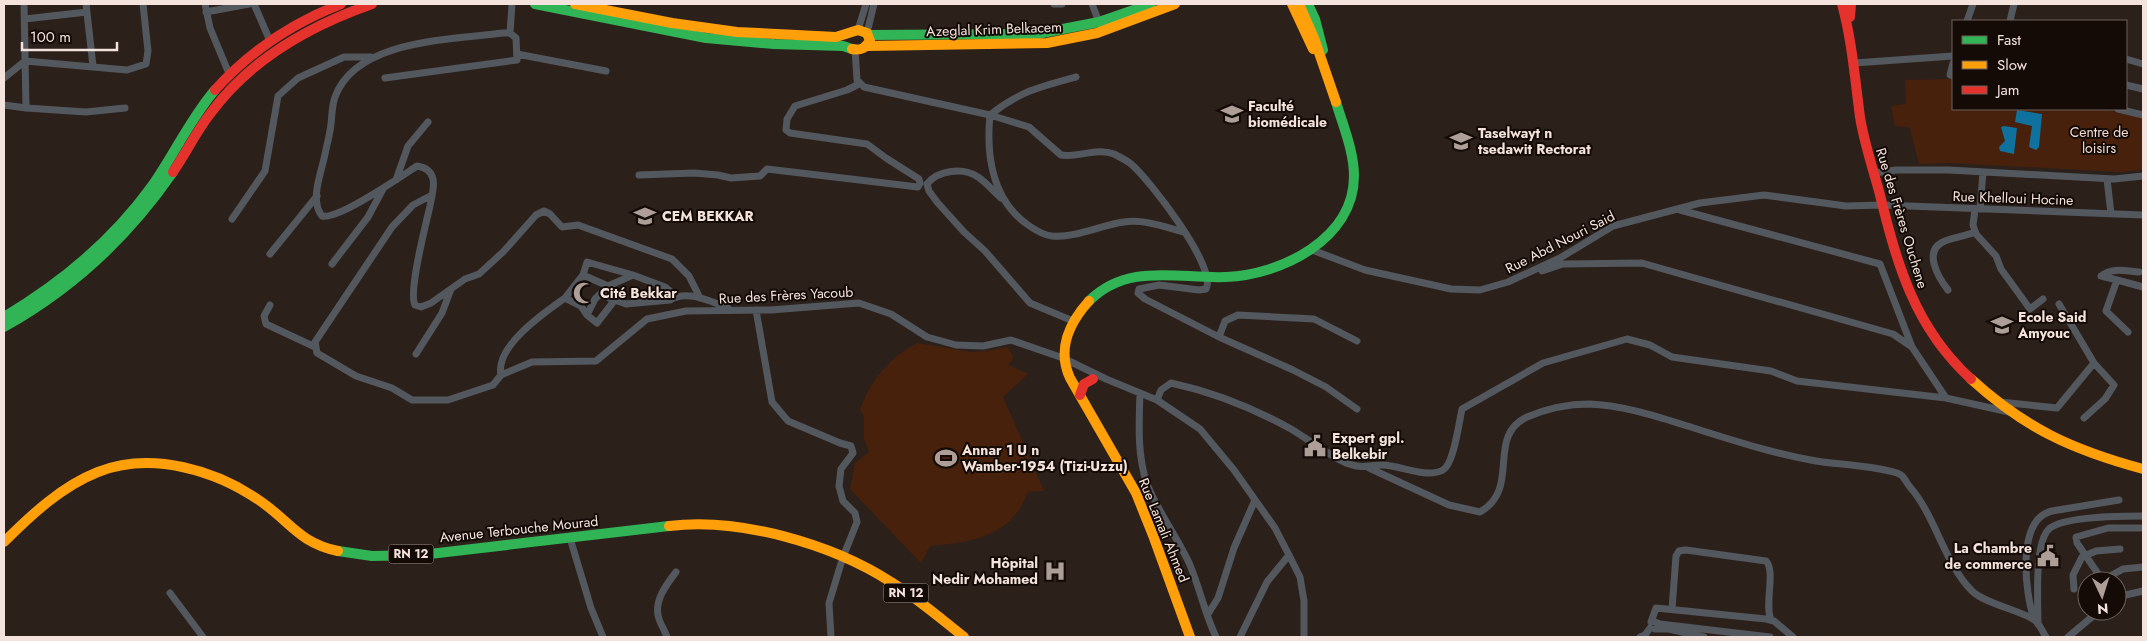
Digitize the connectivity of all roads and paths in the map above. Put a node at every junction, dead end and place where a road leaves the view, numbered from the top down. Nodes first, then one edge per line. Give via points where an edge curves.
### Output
1 (24, 4) edge
2 (86, 4) edge
3 (143, 4) edge
4 (249, 4) edge
5 (254, 4) edge
6 (341, 4) edge
7 (372, 4) edge
8 (512, 4) edge
9 (535, 4) edge
10 (575, 4) edge
11 (866, 4) edge
12 (874, 4) edge
13 (1054, 4) edge
14 (1062, 4) edge
15 (1092, 4) edge
16 (1151, 4) edge
17 (1175, 4) edge
18 (1292, 4) edge
19 (1306, 4) edge
20 (1841, 4) edge
21 (1847, 4) edge
22 (1851, 4) edge
23 (1973, 4) edge
24 (2014, 4) edge
25 (205, 8) edge
26 (87, 12) junction
27 (25, 19) junction
28 (1967, 20) edge
29 (2010, 20) edge
30 (1848, 21) junction
31 (1099, 22) junction
32 (510, 33) junction
33 (861, 33) junction
34 (270, 41) junction
35 (867, 46) junction
36 (854, 48) junction
37 (517, 54) junction
38 (1952, 56) edge
39 (371, 57) junction
40 (1322, 59) junction
41 (2127, 59) edge
42 (25, 61) junction
43 (1854, 63) junction
44 (2143, 64) edge
45 (93, 66) junction
46 (606, 71) dead end
47 (230, 76) junction
48 (4, 78) edge
49 (384, 78) dead end
50 (1076, 78) dead end
51 (859, 84) junction
52 (2127, 85) edge
53 (2143, 89) edge
54 (4, 105) edge
55 (26, 108) junction
56 (125, 108) dead end
57 (2122, 110) edge
58 (990, 115) junction
59 (2143, 115) edge
60 (428, 122) dead end
61 (1983, 172) junction
62 (1874, 173) junction
63 (639, 174) dead end
64 (2143, 176) edge
65 (2107, 179) junction
66 (396, 180) junction
67 (924, 184) junction
68 (383, 188) junction
69 (432, 195) junction
70 (316, 196) junction
71 (1007, 204) junction
72 (1882, 205) junction
73 (1674, 209) junction
74 (1978, 209) junction
75 (2111, 214) junction
76 (2143, 215) edge
77 (232, 219) dead end
78 (1184, 232) junction
79 (1975, 232) junction
80 (1312, 250) junction
81 (270, 254) dead end
82 (332, 264) dead end
83 (2139, 272) dead end
84 (583, 275) junction
85 (633, 275) junction
86 (1522, 277) junction
87 (1208, 278) junction
88 (2117, 280) junction
89 (608, 286) junction
90 (2143, 287) edge
91 (452, 288) junction
92 (1948, 290) dead end
93 (676, 296) junction
94 (565, 298) junction
95 (700, 298) junction
96 (2043, 299) dead end
97 (614, 301) junction
98 (2059, 304) dead end
99 (270, 305) dead end
100 (733, 310) junction
101 (756, 310) junction
102 (586, 315) junction
103 (4, 317) edge
104 (1073, 322) junction
105 (4, 327) edge
106 (2128, 332) dead end
107 (1219, 337) junction
108 (1356, 341) dead end
109 (315, 347) junction
110 (1912, 347) junction
111 (416, 354) dead end
112 (1063, 358) junction
113 (2094, 363) junction
114 (502, 375) junction
115 (1093, 378) junction
116 (1106, 379) junction
117 (1072, 380) junction
118 (1140, 393) junction
119 (1080, 395) junction
120 (1946, 398) junction
121 (1156, 400) junction
122 (1998, 401) junction
123 (1357, 409) dead end
124 (2015, 413) junction
125 (2084, 418) dead end
126 (1369, 468) junction
127 (2143, 469) edge
128 (1255, 500) junction
129 (2119, 500) dead end
130 (2143, 516) edge
131 (2143, 528) edge
132 (17, 530) junction
133 (4, 536) edge
134 (570, 538) junction
135 (4, 542) edge
136 (2120, 548) dead end
137 (1289, 555) junction
138 (2086, 555) junction
139 (843, 557) junction
140 (2143, 567) edge
141 (2096, 571) edge
142 (2120, 571) edge
143 (676, 572) dead end
144 (2074, 589) dead end
145 (2143, 590) edge
146 (170, 593) dead end
147 (2127, 595) edge
148 (1672, 609) junction
149 (1208, 614) junction
150 (1771, 620) junction
151 (2087, 621) edge
152 (2036, 622) junction
153 (1653, 625) junction
154 (204, 637) edge
155 (604, 637) edge
156 (667, 637) edge
157 (830, 637) edge
158 (964, 637) edge
159 (1190, 637) edge
160 (1216, 637) edge
161 (1240, 637) edge
162 (1304, 637) edge
163 (1640, 637) edge
164 (1704, 637) edge
165 (1770, 637) edge
166 (1793, 637) edge
167 (2046, 637) edge
168 (2068, 637) edge

1 - 27 street
2 - 26 street
3 - 45 street via 148,51 146,64 127,70
4 - 25 street
5 - 34 street
6 - 34 main road via 304,20
7 - 105 main road via 311,28 258,64 215,107 176,167 113,246 54,296
8 - 32 street
9 - 36 main road, Azeglal Krim Belkacem via 706,38
10 - 33 main road, Azeglal Krim Belkacem via 718,31 836,37
11 - 33 street
12 - 33 street
13 - 14 street
15 - 31 street
16 - 31 main road, Azeglal Krim Belkacem
17 - 35 main road, Azeglal Krim Belkacem via 1111,29 1054,42
18 - 40 main road via 1314,52
19 - 40 main road
20 - 30 main road
21 - 30 main road, Rue des Frères Ouchene
22 - 30 main road
23 - 28 street
24 - 29 street
25 - 47 street via 215,45
26 - 27 street
26 - 45 street
27 - 42 street
30 - 43 main road, Rue des Frères Ouchene
31 - 33 main road, Azeglal Krim Belkacem via 1037,34
32 - 37 street via 516,38
32 - 39 street via 396,47
33 - 35 main road via 870,41
33 - 36 main road via 850,41
34 - 47 main road
35 - 36 main road, Azeglal Krim Belkacem via 862,50
36 - 51 street
37 - 46 street
37 - 49 street via 517,60
38 - 43 street
39 - 70 street via 345,80 334,98
39 - 77 street via 344,57 298,78 278,96 266,171
40 - 80 main road via 1350,145 1354,184 1342,219
41 - 44 street
42 - 45 street
42 - 48 street
42 - 55 street
43 - 62 main road, Rue des Frères Ouchene via 1863,131
47 - 103 main road via 199,112 151,186 101,245 59,281
50 - 58 street via 1029,90
51 - 58 street
51 - 67 street via 795,106 787,120 786,130 867,144
52 - 53 street
54 - 55 street
55 - 56 street via 86,112
57 - 59 street
58 - 71 street via 989,150 993,173
58 - 78 street via 1034,130 1061,155 1105,152 1130,164 1153,188
60 - 66 street via 408,146
61 - 62 street via 1896,170
61 - 65 street
61 - 74 street
62 - 72 main road, Rue des Frères Ouchene
63 - 67 street via 694,173 731,178 760,176 767,169 914,188
64 - 65 street
65 - 75 street
66 - 68 street
66 - 69 street via 417,166 423,166 434,180
67 - 71 street via 948,172 968,172
67 - 104 street via 1030,303
68 - 70 street via 331,217 322,216 319,212
68 - 82 street via 368,217
69 - 91 street via 412,300 421,307
69 - 109 street via 413,205 392,226 315,342
70 - 81 street
71 - 78 street via 1022,221 1046,235 1062,236 1127,221
72 - 73 street, Rue Abd Nouri Said via 1846,206 1764,195
72 - 74 street, Rue Khelloui Hocine
72 - 122 main road, Rue des Frères Ouchene via 1916,310 1954,365
73 - 86 street, Rue Abd Nouri Said via 1613,226
73 - 110 street via 1880,264
74 - 75 street, Rue Khelloui Hocine
74 - 79 street via 1973,225
75 - 76 street, Rue Khelloui Hocine
78 - 87 street
79 - 92 street via 1944,241 1935,248 1936,270
79 - 96 street via 1996,256 2001,269 2030,309
80 - 86 street, Rue Abd Nouri Said via 1365,270 1451,289 1480,290
80 - 87 main road via 1261,271
83 - 88 street via 2118,270 2101,276
84 - 85 street via 587,262
84 - 89 street
84 - 94 street
85 - 89 street
85 - 93 street via 665,287
86 - 110 street via 1563,264 1642,263 1893,334
87 - 104 main road via 1162,273 1135,276 1099,293
87 - 107 street via 1206,289 1159,285 1139,289 1138,293
88 - 90 street
88 - 106 street via 2106,311
89 - 97 street via 610,298
89 - 102 street
91 - 95 street via 465,278 479,274 536,216 544,212 562,227 578,225 672,259 689,276
91 - 111 street via 442,313
93 - 95 street
93 - 97 street via 670,300 626,304
94 - 102 street via 581,306
94 - 114 street via 520,334 506,353 500,367
95 - 100 street
97 - 102 street via 598,323
98 - 113 street
99 - 109 street via 264,316 266,324
100 - 101 street, Rue des Frères Yacoub
100 - 114 street, Rue des Frères Yacoub via 686,311 647,319 596,361 532,362
101 - 112 street, Rue des Frères Yacoub via 859,303 891,314 927,337 956,345 983,346 1011,340
101 - 139 street via 772,402 788,421 851,446 853,452 841,469 839,486 843,501 855,513 857,522
104 - 112 main road
107 - 108 street via 1225,321 1238,315 1314,319
107 - 123 street via 1326,387
109 - 114 street via 317,353 356,376 392,388 412,400 448,400 493,385
110 - 120 street
112 - 116 street, Rue des Frères Yacoub
112 - 117 main road, Rue Lamali Ahmed
113 - 122 street via 2057,408
113 - 125 street via 2114,386 2105,400
115 - 116 street
115 - 117 street
115 - 119 main road via 1084,384
116 - 118 street
117 - 119 main road, Rue Lamali Ahmed
118 - 121 street
118 - 149 street via 1140,445 1148,485 1190,565
119 - 159 main road, Rue Lamali Ahmed via 1141,504
120 - 124 street
120 - 126 street via 1797,381 1771,371 1672,357 1650,345 1627,339 1544,363 1462,409 1450,461 1442,470 1406,471 1384,465
121 - 126 street via 1161,390 1171,383 1200,389 1289,428 1349,464
121 - 128 street via 1200,429
122 - 124 main road, Rue des Frères Ouchene
124 - 127 main road, Rue des Frères Ouchene via 2079,450
126 - 152 street via 1449,505 1480,512 1491,506 1498,496 1510,430 1525,418 1553,408 1590,404 1639,411 1764,450 1900,475 1921,499 1957,571 1972,592
128 - 137 street
128 - 149 street via 1234,548 1218,598
129 - 152 street via 2052,511 2038,518 2029,539 2025,570 2029,602
130 - 152 street via 2106,516 2050,527 2039,558
131 - 138 street via 2108,528 2079,535 2076,541
132 - 133 main road
132 - 134 main road, Avenue Terbouche Mourad / RN 12 via 70,487 108,468 148,462 219,478 262,502 317,545 352,554 377,556 436,552
132 - 135 main road, Avenue Terbouche Mourad / RN 12
134 - 139 main road, Avenue Terbouche Mourad / RN 12 via 693,524 759,530
134 - 155 street via 591,608
136 - 138 street
137 - 161 street via 1267,582
137 - 162 street via 1300,577
138 - 141 street
138 - 144 street via 2075,568
139 - 157 street via 829,603
139 - 158 main road, RN 12 via 916,599
140 - 142 street
143 - 156 street via 664,589 658,607
145 - 147 street
146 - 154 street
148 - 150 street
148 - 150 street via 1676,556 1686,550 1766,561 1770,568 1767,610
148 - 153 street via 1656,608
149 - 160 street
150 - 166 street
151 - 168 street
152 - 167 street
153 - 163 street
153 - 164 street
153 - 165 street

